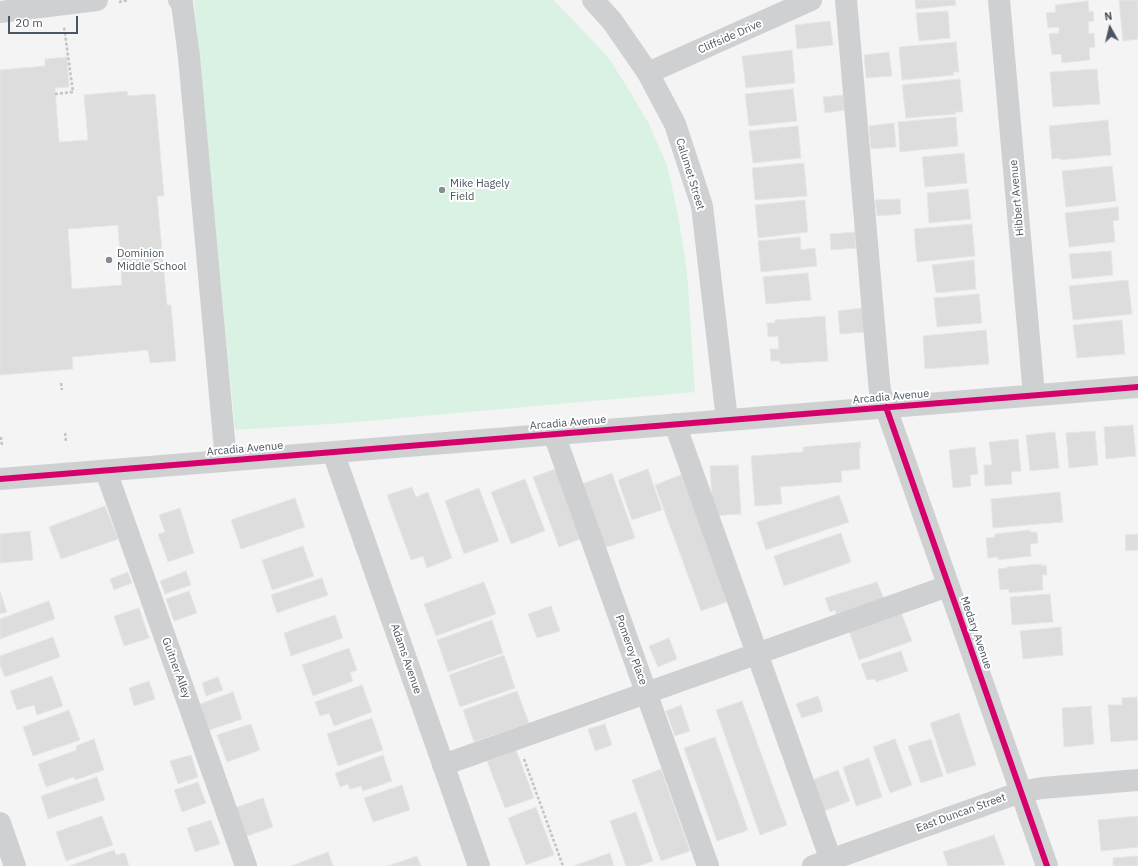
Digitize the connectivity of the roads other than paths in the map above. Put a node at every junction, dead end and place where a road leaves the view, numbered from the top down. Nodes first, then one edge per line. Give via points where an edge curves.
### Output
1 (179, 0) edge
2 (593, 0) edge
3 (811, 0) edge
4 (846, 0) edge
5 (999, 0) edge
6 (106, 1) edge
7 (0, 12) edge
8 (648, 74) junction
9 (1138, 387) edge
10 (1034, 395) junction
11 (886, 407) junction
12 (727, 420) junction
13 (675, 424) junction
14 (554, 434) junction
15 (333, 452) junction
16 (226, 461) junction
17 (106, 471) junction
18 (0, 479) edge
19 (948, 586) junction
20 (757, 653) junction
21 (646, 693) junction
22 (443, 764) junction
23 (1138, 780) edge
24 (1021, 792) junction
25 (0, 823) edge
26 (826, 864) edge
27 (15, 866) edge
28 (246, 866) edge
29 (479, 866) edge
30 (708, 866) edge
31 (1047, 866) edge

1 - 16 street via 182,3 189,57
2 - 8 street, Calumet Street via 612,21
3 - 8 street, Cliffside Drive
4 - 11 street, Medary Avenue via 878,382
5 - 10 street, Hibbert Avenue
6 - 7 street
8 - 12 street, Calumet Street via 675,124 702,206
9 - 10 street, Arcadia Avenue
10 - 11 street, Arcadia Avenue
11 - 12 street, Arcadia Avenue
11 - 19 street, Medary Avenue
12 - 13 street, Arcadia Avenue
13 - 14 street, Arcadia Avenue
13 - 20 street
14 - 15 street, Arcadia Avenue
14 - 21 street, Pomeroy Place
15 - 16 street, Arcadia Avenue
15 - 22 street, Adams Avenue
16 - 17 street, Arcadia Avenue
17 - 18 street, Arcadia Avenue
17 - 28 street, Guitner Alley
19 - 20 street
19 - 24 street, Medary Avenue
20 - 21 street
20 - 26 street
21 - 22 street
21 - 30 street, Pomeroy Place
22 - 29 street, Adams Avenue
23 - 24 street, East Duncan Street
24 - 26 street, East Duncan Street
24 - 31 street, Medary Avenue
25 - 27 street

